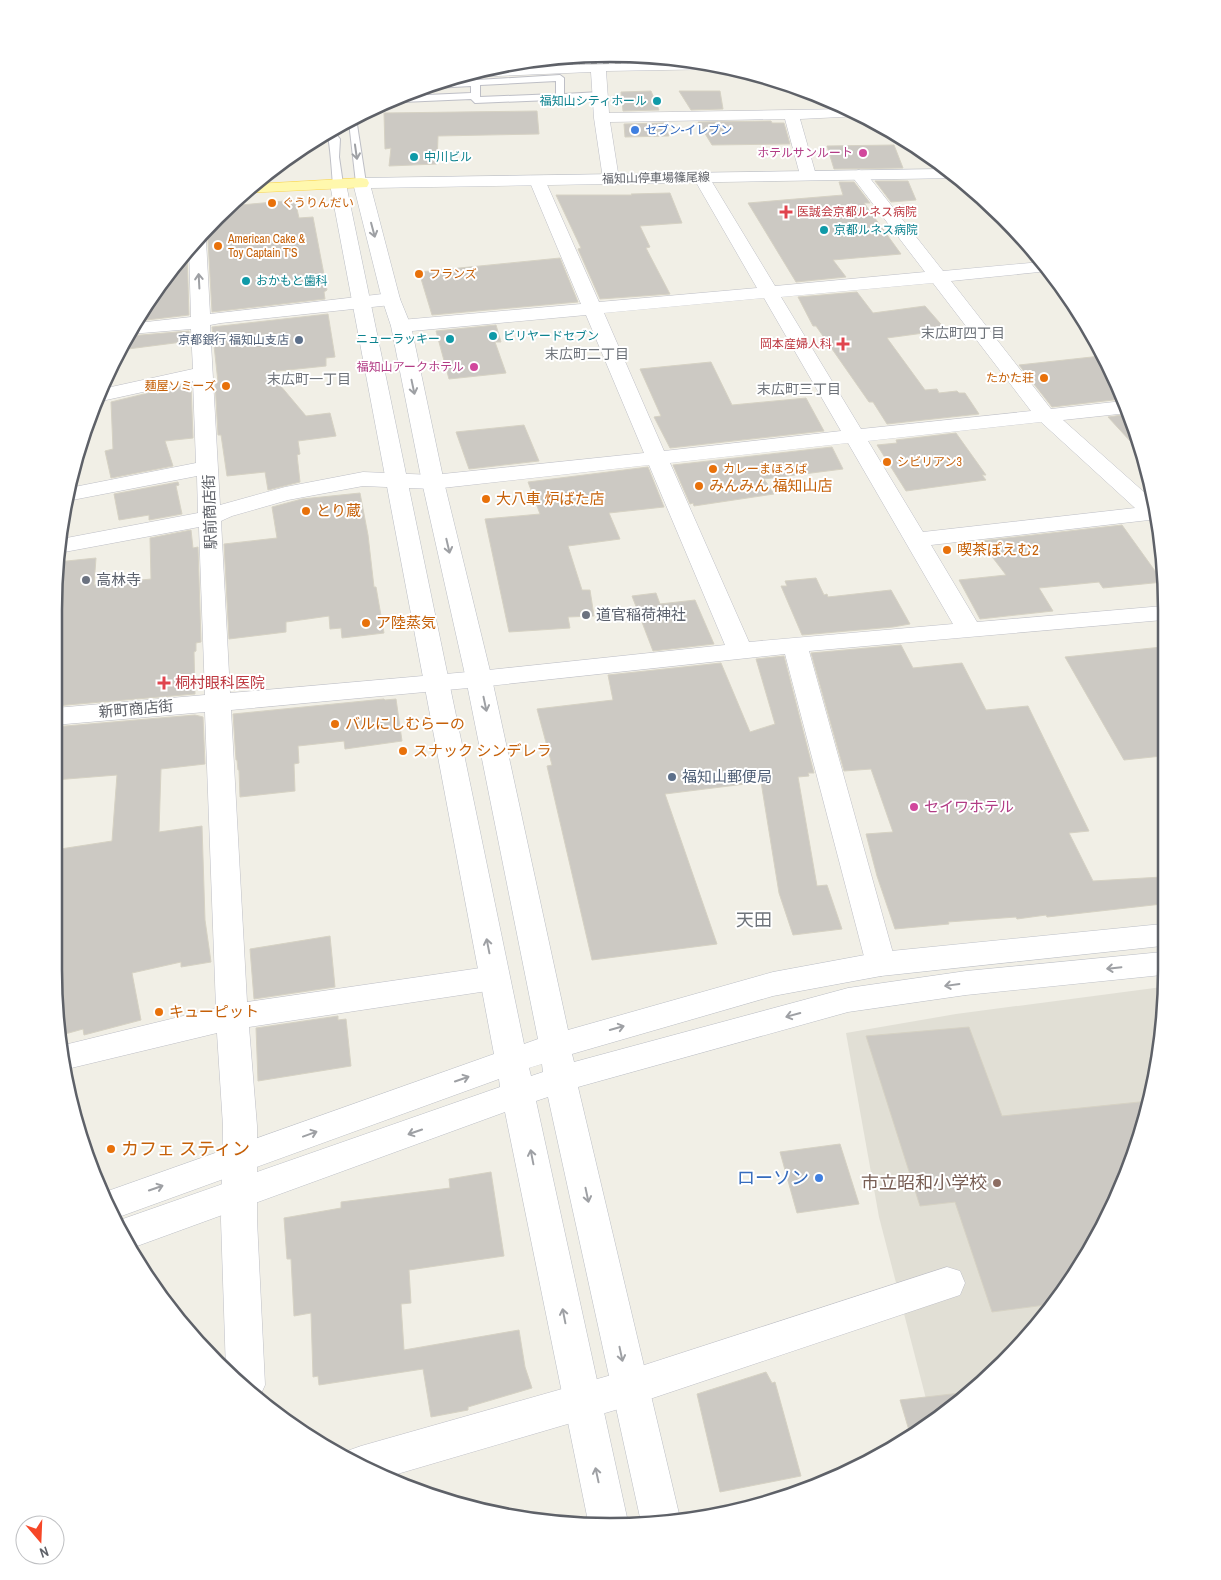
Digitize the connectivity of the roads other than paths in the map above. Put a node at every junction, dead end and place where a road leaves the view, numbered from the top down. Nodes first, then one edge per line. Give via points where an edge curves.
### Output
1 (598, 63) edge
2 (577, 64) edge
3 (493, 76) edge
4 (482, 78) edge
5 (475, 80) edge
6 (600, 95) junction
7 (475, 96) junction
8 (560, 96) junction
9 (416, 98) edge
10 (840, 113) edge
11 (791, 114) junction
12 (602, 118) junction
13 (353, 127) edge
14 (335, 137) edge
15 (941, 174) edge
16 (859, 175) junction
17 (808, 176) junction
18 (701, 177) junction
19 (611, 179) junction
20 (536, 180) junction
21 (349, 183) junction
22 (261, 188) edge
23 (197, 250) edge
24 (1038, 268) edge
25 (938, 277) junction
26 (769, 293) junction
27 (391, 299) junction
28 (362, 301) junction
29 (593, 310) junction
30 (201, 322) junction
31 (401, 326) junction
32 (141, 328) edge
33 (203, 373) junction
34 (107, 394) edge
35 (1119, 408) edge
36 (1046, 416) junction
37 (853, 436) junction
38 (655, 457) junction
39 (208, 467) junction
40 (396, 479) junction
41 (433, 482) junction
42 (75, 494) edge
43 (1149, 507) edge
44 (1150, 515) edge
45 (209, 518) junction
46 (916, 540) junction
47 (67, 545) edge
48 (1158, 613) edge
49 (970, 631) junction
50 (795, 645) junction
51 (740, 651) junction
52 (479, 679) junction
53 (438, 683) junction
54 (218, 702) junction
55 (62, 716) edge
56 (1158, 935) edge
57 (1158, 963) edge
58 (881, 964) junction
59 (494, 978) junction
60 (232, 1017) junction
61 (70, 1056) edge
62 (511, 1062) junction
63 (557, 1063) junction
64 (519, 1094) junction
65 (240, 1160) junction
66 (240, 1193) junction
67 (115, 1202) edge
68 (130, 1233) edge
69 (947, 1283) dead end
70 (246, 1379) edge
71 (629, 1388) junction
72 (581, 1400) junction
73 (371, 1462) edge
74 (658, 1515) edge
75 (607, 1518) edge

1 - 6 street
2 - 3 street
4 - 8 lane via 560,78
5 - 7 lane
6 - 8 lane
6 - 12 street
7 - 8 lane via 474,100
7 - 9 lane
10 - 11 street
11 - 12 street
11 - 17 street
12 - 19 street
13 -> 21 lane
14 - 21 lane via 334,157
15 - 16 street, 福知山停車場篠尾線
16 - 17 street, 福知山停車場篠尾線
16 - 25 street
17 - 18 street, 福知山停車場篠尾線
18 - 19 street, 福知山停車場篠尾線
18 - 26 street
19 - 20 street, 福知山停車場篠尾線
20 - 21 street, 福知山停車場篠尾線
20 - 29 street
21 - 22 main road
21 -> 27 street
21 - 28 street
30 -> 23 street, 駅前商店街
24 - 25 street
25 - 26 street
25 - 36 street
26 - 29 street
26 - 37 street
27 - 28 street
27 - 31 street
28 - 30 street via 220,317
28 - 40 street
29 - 31 street
29 - 38 street
30 - 32 street
30 - 33 street, 駅前商店街
31 -> 41 street
33 - 34 street
33 - 39 street, 駅前商店街
35 - 36 street
36 - 37 street
36 - 43 street
37 - 38 street
37 - 46 street
38 - 41 street
38 - 51 street
39 - 42 street
39 - 45 street, 駅前商店街
40 - 41 street
40 - 45 street via 363,479 285,494
40 - 53 street
41 -> 52 street
44 - 46 street
45 - 47 street
45 - 54 street, 駅前商店街
46 - 49 street
48 - 49 street, 新町商店街
49 - 50 street, 新町商店街
50 - 51 street, 新町商店街
50 - 58 street
51 - 52 street, 新町商店街
52 - 53 street, 新町商店街
52 -> 63 street
53 - 54 street, 新町商店街
59 -> 53 street
54 - 55 street, 新町商店街
54 - 60 street, 駅前商店街
56 - 58 street
57 -> 63 street via 966,983 848,1000
63 -> 58 street via 772,984
59 - 60 street
59 - 62 street
60 - 61 street
60 - 65 street, 駅前商店街
62 - 63 street
62 - 64 street
65 -> 62 street
63 - 64 street
63 -> 71 street
64 -> 66 street
72 -> 64 street
65 - 66 street, 駅前商店街
67 -> 65 street
66 - 68 street
66 - 70 street, 駅前商店街
69 - 71 street
71 - 72 street
71 - 74 street
72 - 73 street
75 -> 72 street

